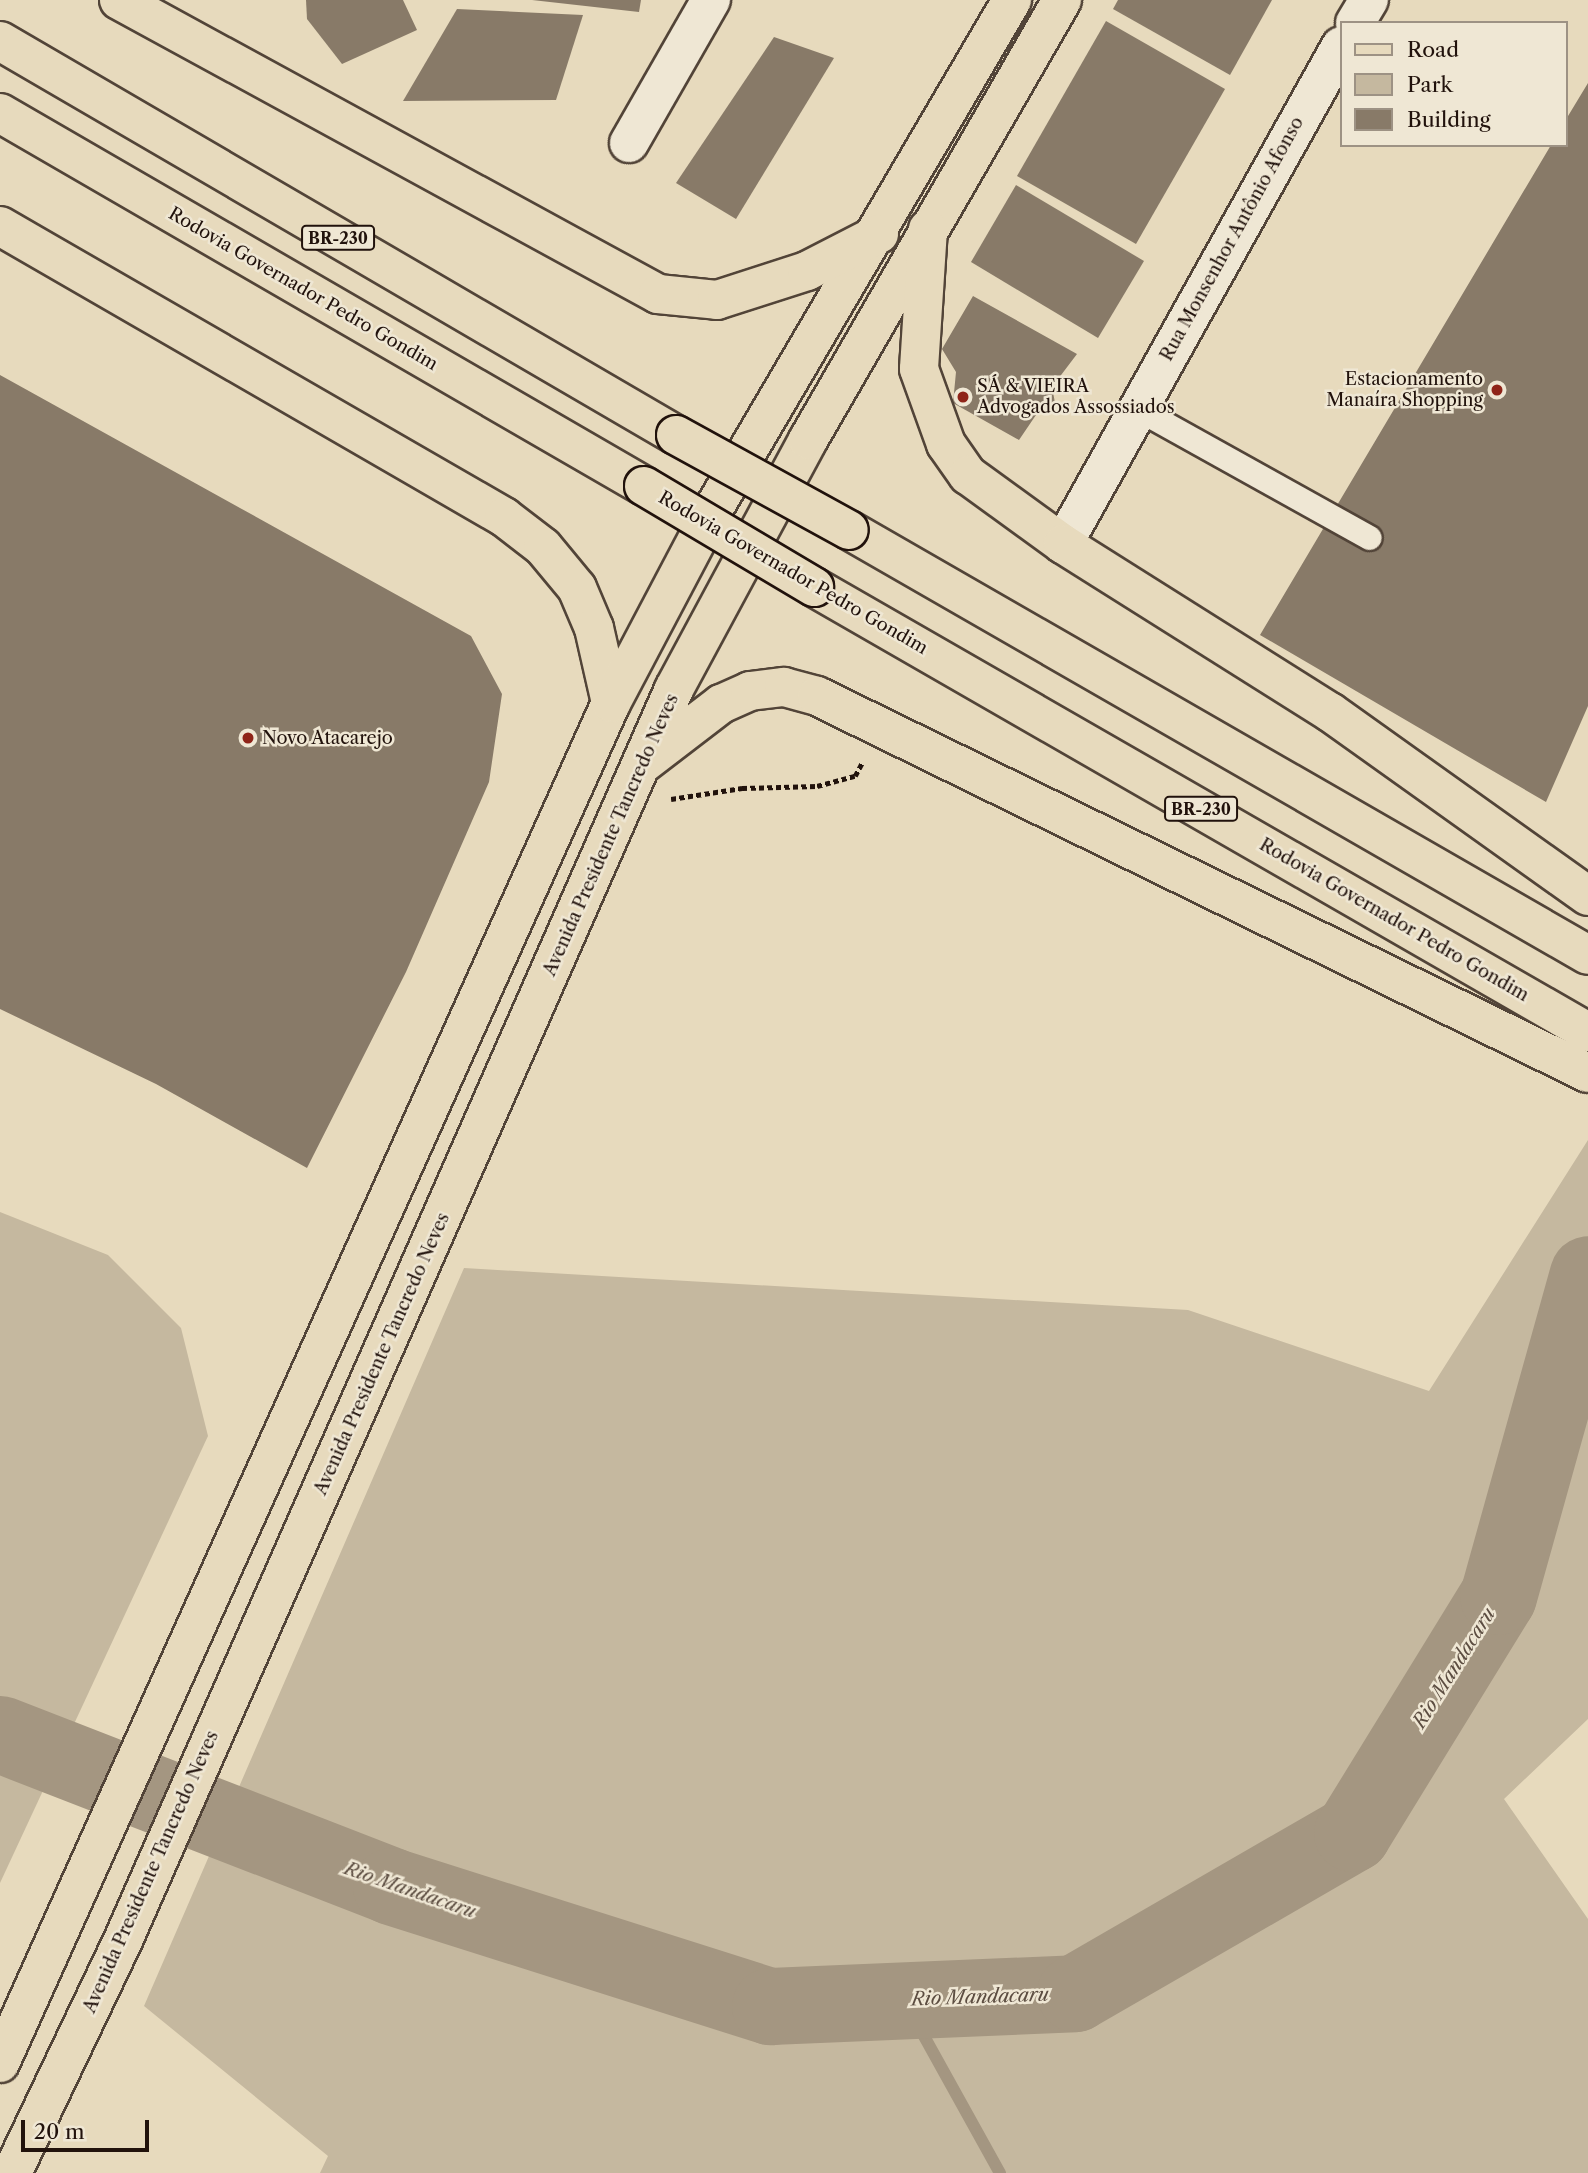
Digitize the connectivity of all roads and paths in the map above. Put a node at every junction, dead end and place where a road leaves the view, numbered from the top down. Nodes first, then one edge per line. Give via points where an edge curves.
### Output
1 (118, 0) edge
2 (711, 0) edge
3 (1012, 0) edge
4 (1062, 0) edge
5 (1369, 0) edge
6 (1356, 21) edge
7 (0, 41) edge
8 (1340, 48) edge
9 (0, 113) edge
10 (629, 144) dead end
11 (0, 226) edge
12 (928, 229) junction
13 (879, 234) junction
14 (1138, 409) junction
15 (1370, 538) dead end
16 (1063, 544) junction
17 (611, 703) junction
18 (645, 762) junction
19 (1588, 896) edge
20 (1588, 955) edge
21 (1588, 1032) edge
22 (1588, 1073) edge
23 (0, 2063) edge
24 (12, 2173) edge

1 - 13 main road via 658,294 717,300 807,271
2 - 10 street
3 - 13 main road
4 - 12 main road, Avenida Presidente Tancredo Neves
5 - 6 street
7 - 20 main road, BR-230, bridge via 676,435
8 - 14 street, Rua Monsenhor Antônio Afonso
9 - 21 main road, Rodovia Governador Pedro Gondim / BR-230, bridge
11 - 17 main road via 504,517 543,547 576,589 594,628
12 - 16 main road via 919,369 946,444 998,501
12 - 18 main road, Avenida Presidente Tancredo Neves via 755,536 674,689
13 - 17 main road via 713,508
14 - 15 lane
14 - 16 street, Rua Monsenhor Antônio Afonso
16 - 19 main road via 1330,712
17 - 23 main road
18 - 22 main road via 721,704 750,691 784,687 817,696
18 - 24 main road, Avenida Presidente Tancredo Neves via 124,1938

